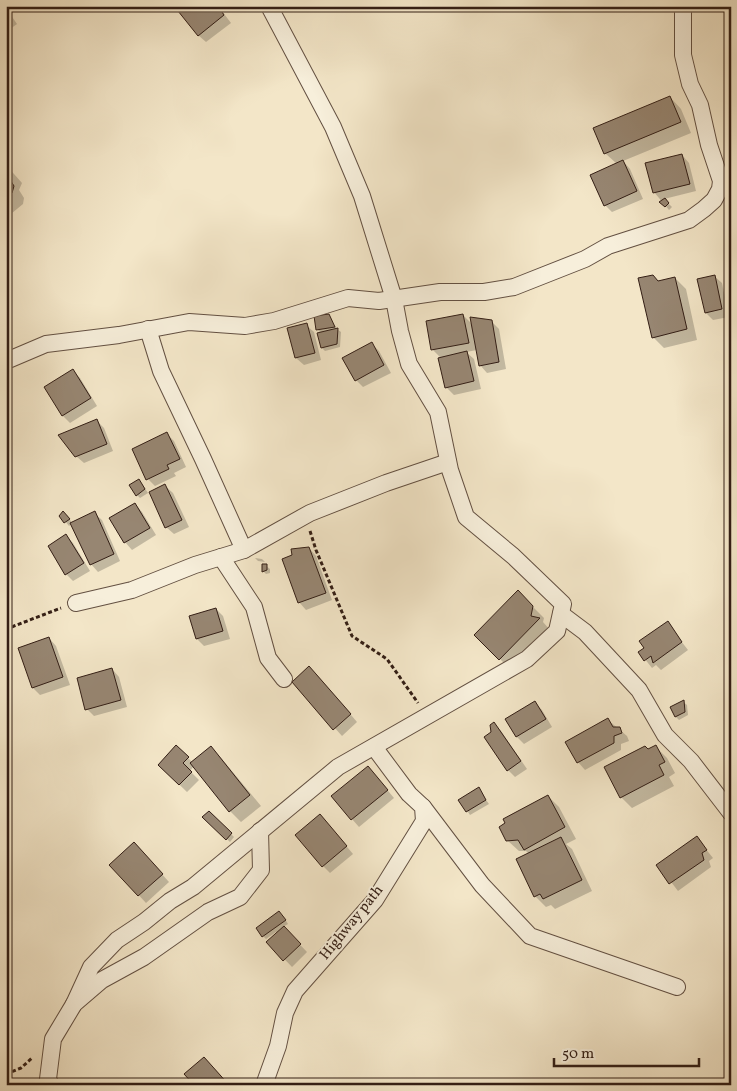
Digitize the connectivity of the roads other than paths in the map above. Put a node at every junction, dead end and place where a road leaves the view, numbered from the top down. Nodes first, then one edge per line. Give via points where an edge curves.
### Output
1 (269, 6) edge
2 (683, 6) edge
3 (394, 300) junction
4 (148, 329) junction
5 (6, 361) edge
6 (448, 462) junction
7 (244, 550) junction
8 (221, 557) junction
9 (76, 603) road end
10 (561, 614) junction
11 (284, 679) dead end
12 (374, 746) junction
13 (423, 807) junction
14 (731, 813) edge
15 (260, 832) junction
16 (677, 987) dead end
17 (74, 1004) junction
18 (51, 1085) edge
19 (264, 1085) edge

1 - 3 street via 333,127 362,196
2 - 3 street via 683,55 721,180 714,200 690,220 608,246 514,287 484,292 440,292
3 - 4 street via 348,298 274,321 245,326 189,322
3 - 6 street via 409,364 438,412
4 - 5 street via 46,344
4 - 7 street via 161,371
6 - 7 street via 306,516
6 - 10 street via 466,517 563,604
7 - 8 street
8 - 9 street via 132,590
8 - 11 street via 254,607 268,658
10 - 12 street via 557,631 528,659
10 - 14 street via 585,632 639,690 666,735 692,762
12 - 13 street via 409,794
12 - 15 street via 338,768
13 - 16 street via 482,885 530,936
13 - 19 street, Highway path via 424,821 375,900 295,991 285,1013 278,1046
15 - 17 street via 193,887 117,940 91,967
15 - 17 street via 261,870 240,897 208,912 144,957 102,980
17 - 18 street via 53,1040 48,1079

